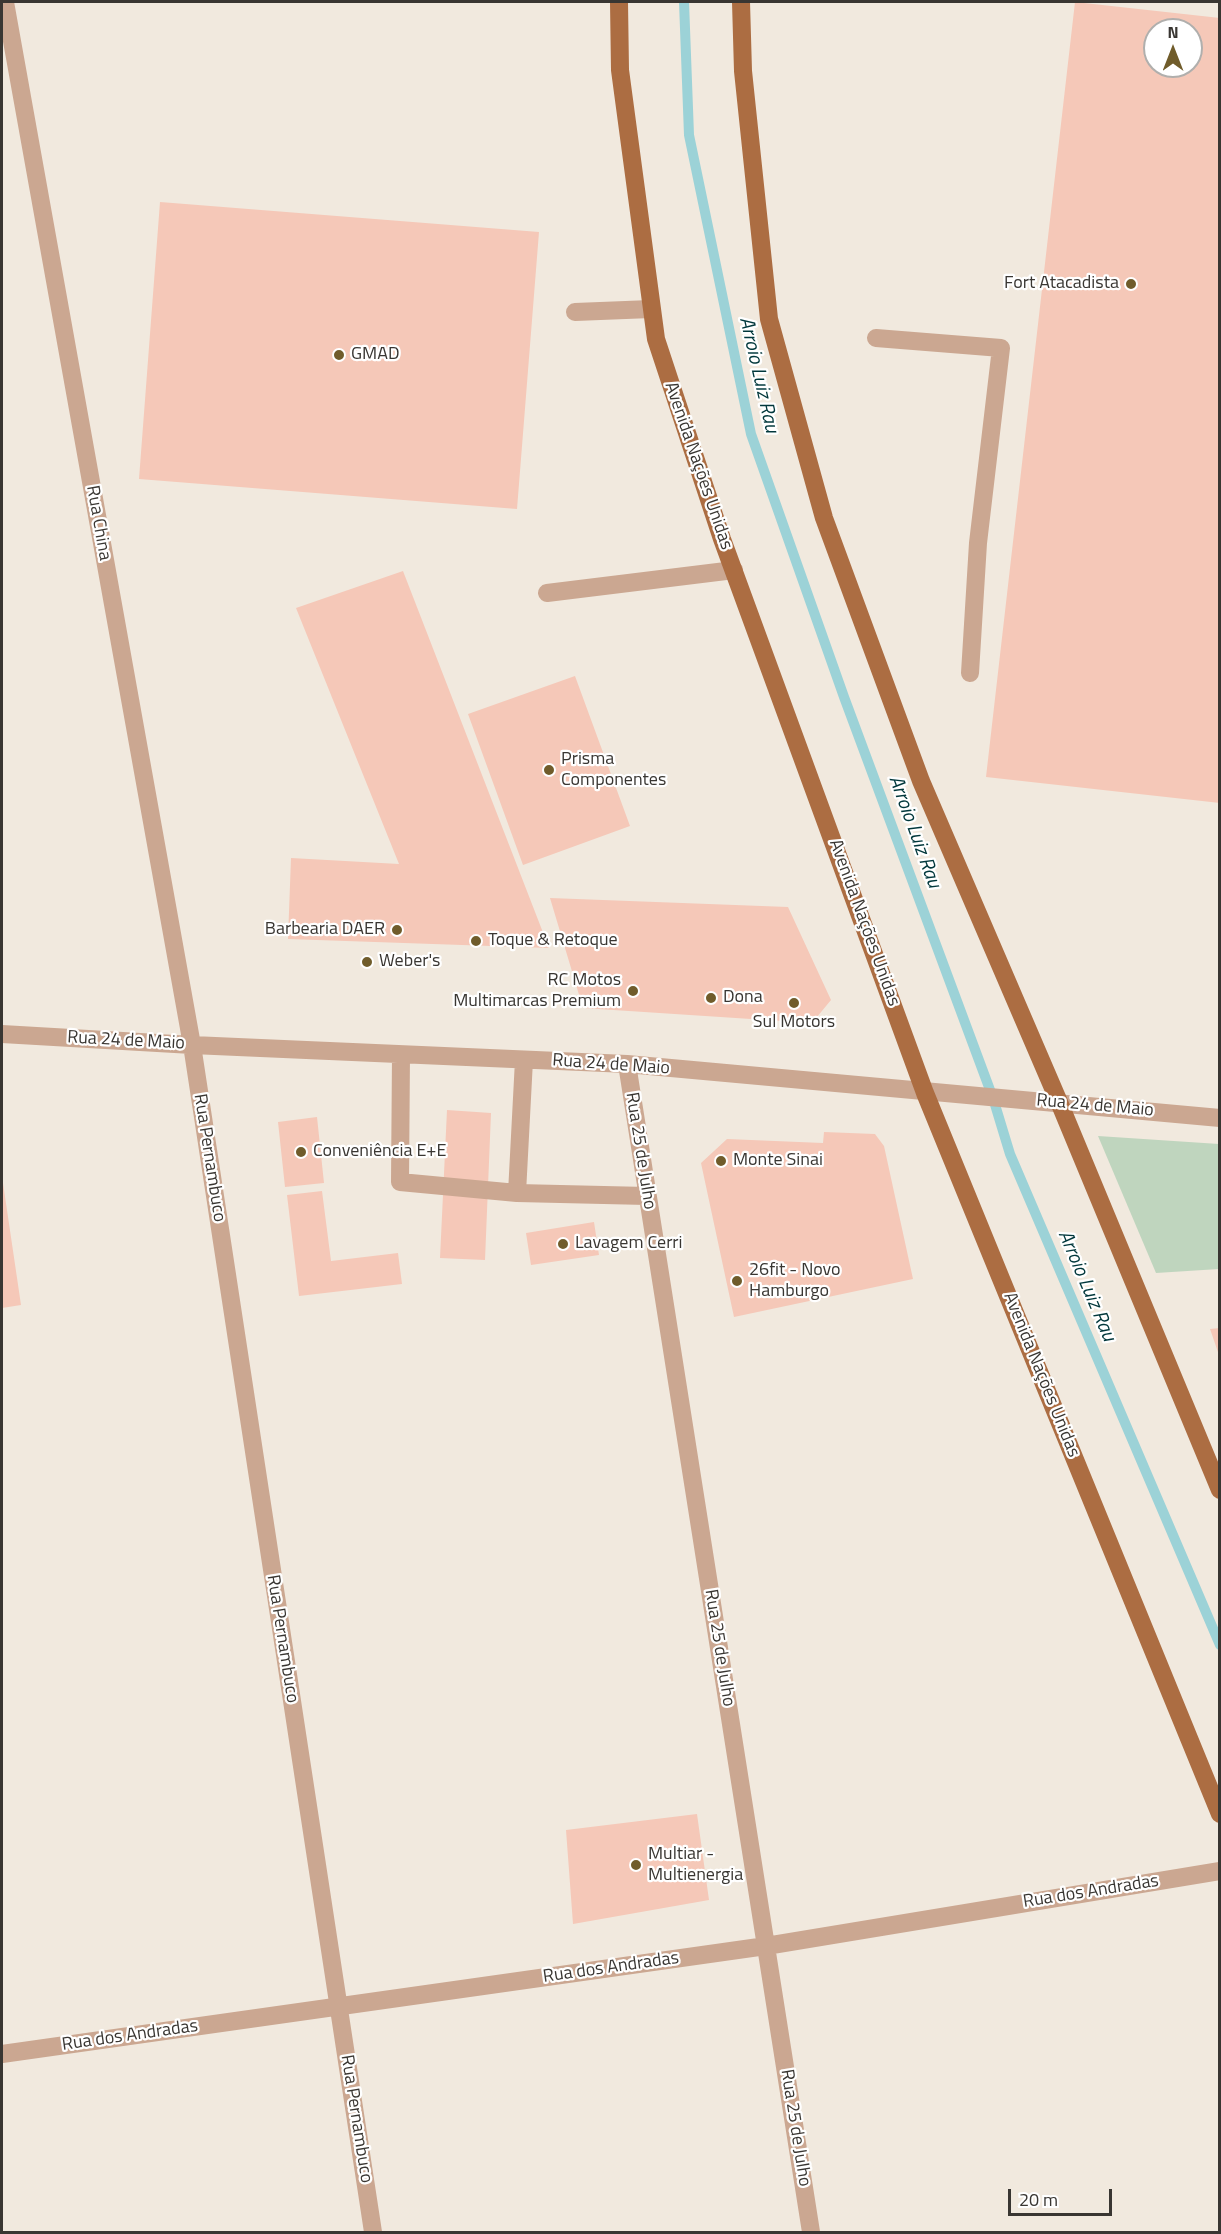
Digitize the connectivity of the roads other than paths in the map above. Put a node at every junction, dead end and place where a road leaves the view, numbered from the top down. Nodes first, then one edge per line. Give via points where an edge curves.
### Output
1 (4, 2) edge
2 (619, 2) edge
3 (741, 2) edge
4 (651, 309) junction
5 (575, 312) dead end
6 (876, 338) dead end
7 (734, 570) junction
8 (547, 593) dead end
9 (970, 673) dead end
10 (2, 1034) edge
11 (192, 1045) junction
12 (401, 1054) junction
13 (524, 1060) junction
14 (627, 1064) junction
15 (925, 1093) junction
16 (1059, 1102) junction
17 (1220, 1118) edge
18 (516, 1193) junction
19 (647, 1196) junction
20 (1220, 1490) edge
21 (1220, 1814) edge
22 (1220, 1871) edge
23 (766, 1946) junction
24 (338, 2007) junction
25 (2, 2054) edge
26 (373, 2232) edge
27 (811, 2232) edge

1 - 11 street, Rua China
2 - 4 main road, Avenida Nações Unidas via 620,70
3 - 16 main road via 743,71 770,318 824,518 921,781
4 - 5 street
4 - 7 main road, Avenida Nações Unidas via 656,339
6 - 9 street via 1001,348 978,543
7 - 8 street
7 - 15 main road, Avenida Nações Unidas
10 - 11 street, Rua 24 de Maio
11 - 12 street, Rua 24 de Maio
11 - 24 street, Rua Pernambuco
12 - 13 street, Rua 24 de Maio
12 - 18 street via 400,1182
13 - 14 street, Rua 24 de Maio
13 - 18 street
14 - 15 street, Rua 24 de Maio
14 - 19 street, Rua 25 de Julho
15 - 16 street, Rua 24 de Maio
15 - 21 main road, Avenida Nações Unidas
16 - 17 street, Rua 24 de Maio
16 - 20 main road
18 - 19 street
19 - 23 street, Rua 25 de Julho
22 - 23 street, Rua dos Andradas
23 - 24 street, Rua dos Andradas
23 - 27 street, Rua 25 de Julho
24 - 25 street, Rua dos Andradas
24 - 26 street, Rua Pernambuco

